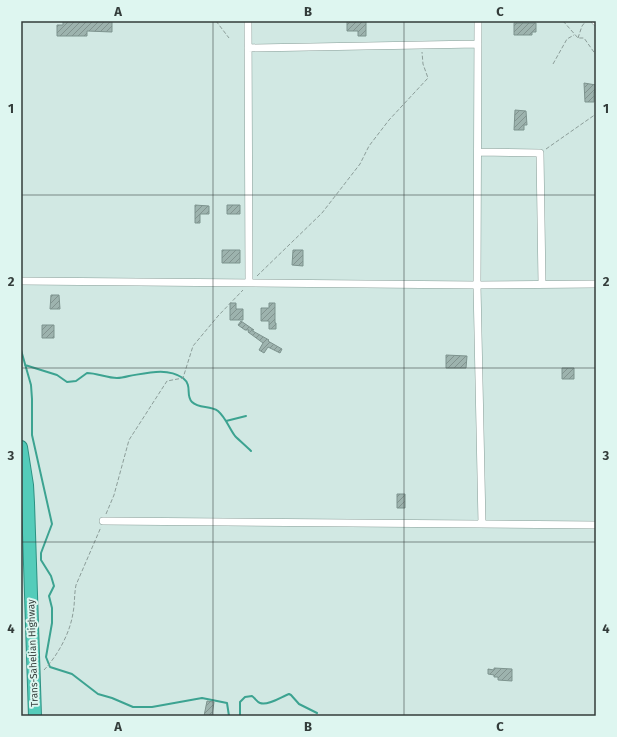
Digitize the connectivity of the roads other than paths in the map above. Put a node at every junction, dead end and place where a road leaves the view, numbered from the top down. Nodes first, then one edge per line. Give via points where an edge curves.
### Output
1 (248, 21) edge
2 (478, 21) edge
3 (478, 44) junction
4 (248, 48) junction
5 (478, 152) junction
6 (21, 282) edge
7 (249, 283) junction
8 (542, 284) junction
9 (596, 284) edge
10 (478, 285) junction
11 (21, 446) edge
12 (103, 521) road end
13 (482, 524) junction
14 (596, 525) edge
15 (35, 716) edge

1 - 4 street
2 - 3 street
3 - 4 street
3 - 5 street
4 - 7 street
5 - 8 street via 540,153
5 - 10 street
6 - 7 street
7 - 10 street
8 - 9 street
8 - 10 street
10 - 13 street
11 - 15 highway, Trans-Sahelian Highway via 27,485
12 - 13 street
13 - 14 street

